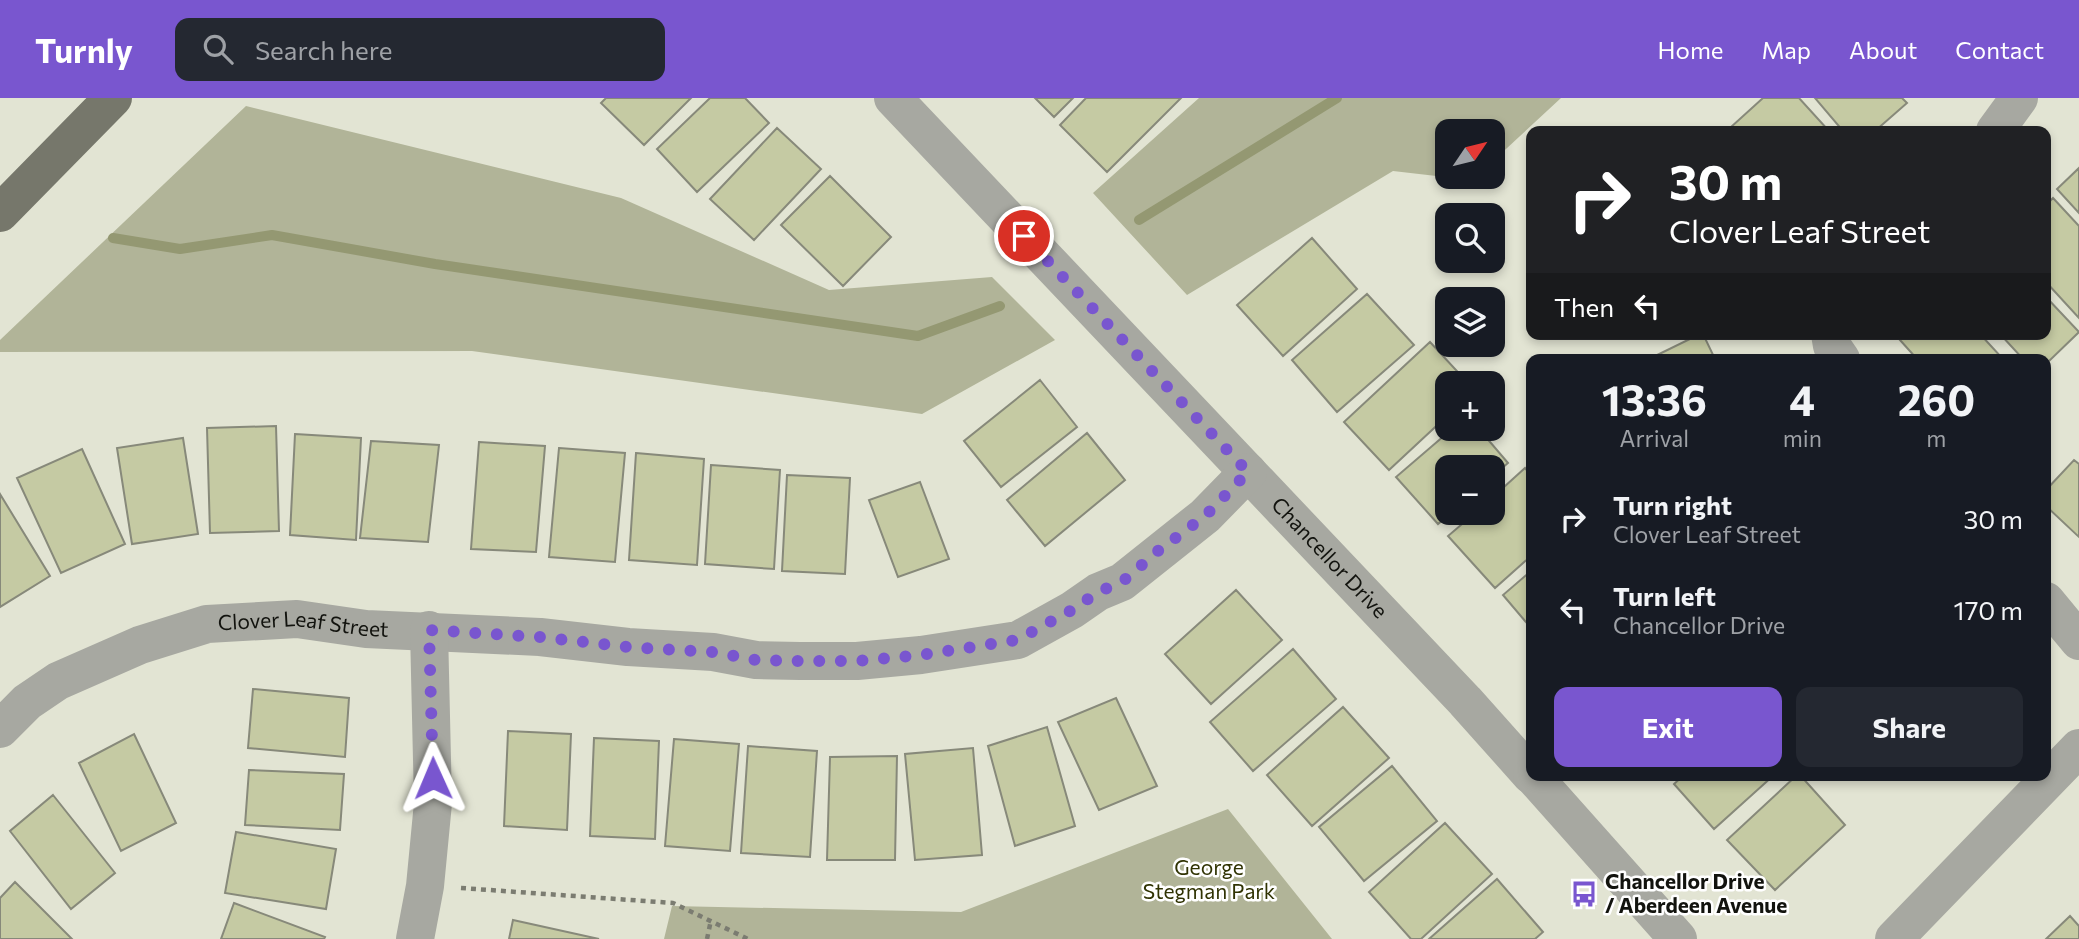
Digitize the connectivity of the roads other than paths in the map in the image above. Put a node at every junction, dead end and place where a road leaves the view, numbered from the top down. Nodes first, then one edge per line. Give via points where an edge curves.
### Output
1 (113, 98) edge
2 (893, 98) edge
3 (2019, 98) edge
4 (1999, 126) edge
5 (0, 213) edge
6 (1248, 472) junction
7 (2051, 607) edge
8 (429, 630) junction
9 (2079, 641) edge
10 (0, 729) edge
11 (2079, 748) edge
12 (1526, 769) edge
13 (2051, 777) edge
14 (1536, 781) edge
15 (2047, 781) edge
16 (415, 939) edge
17 (1678, 939) edge
18 (1894, 939) edge

1 - 5 main road
2 - 6 street, Chancellor Drive
3 - 4 street
6 - 8 street, Clover Leaf Street via 1205,516 1122,582 1017,640 921,655 800,661
6 - 12 street, Chancellor Drive
7 - 9 street
8 - 10 street, Clover Leaf Street via 366,629 297,620 207,624 139,645 58,681 27,702
8 - 16 street via 433,803
11 - 13 street
14 - 17 street, Chancellor Drive
15 - 18 street

